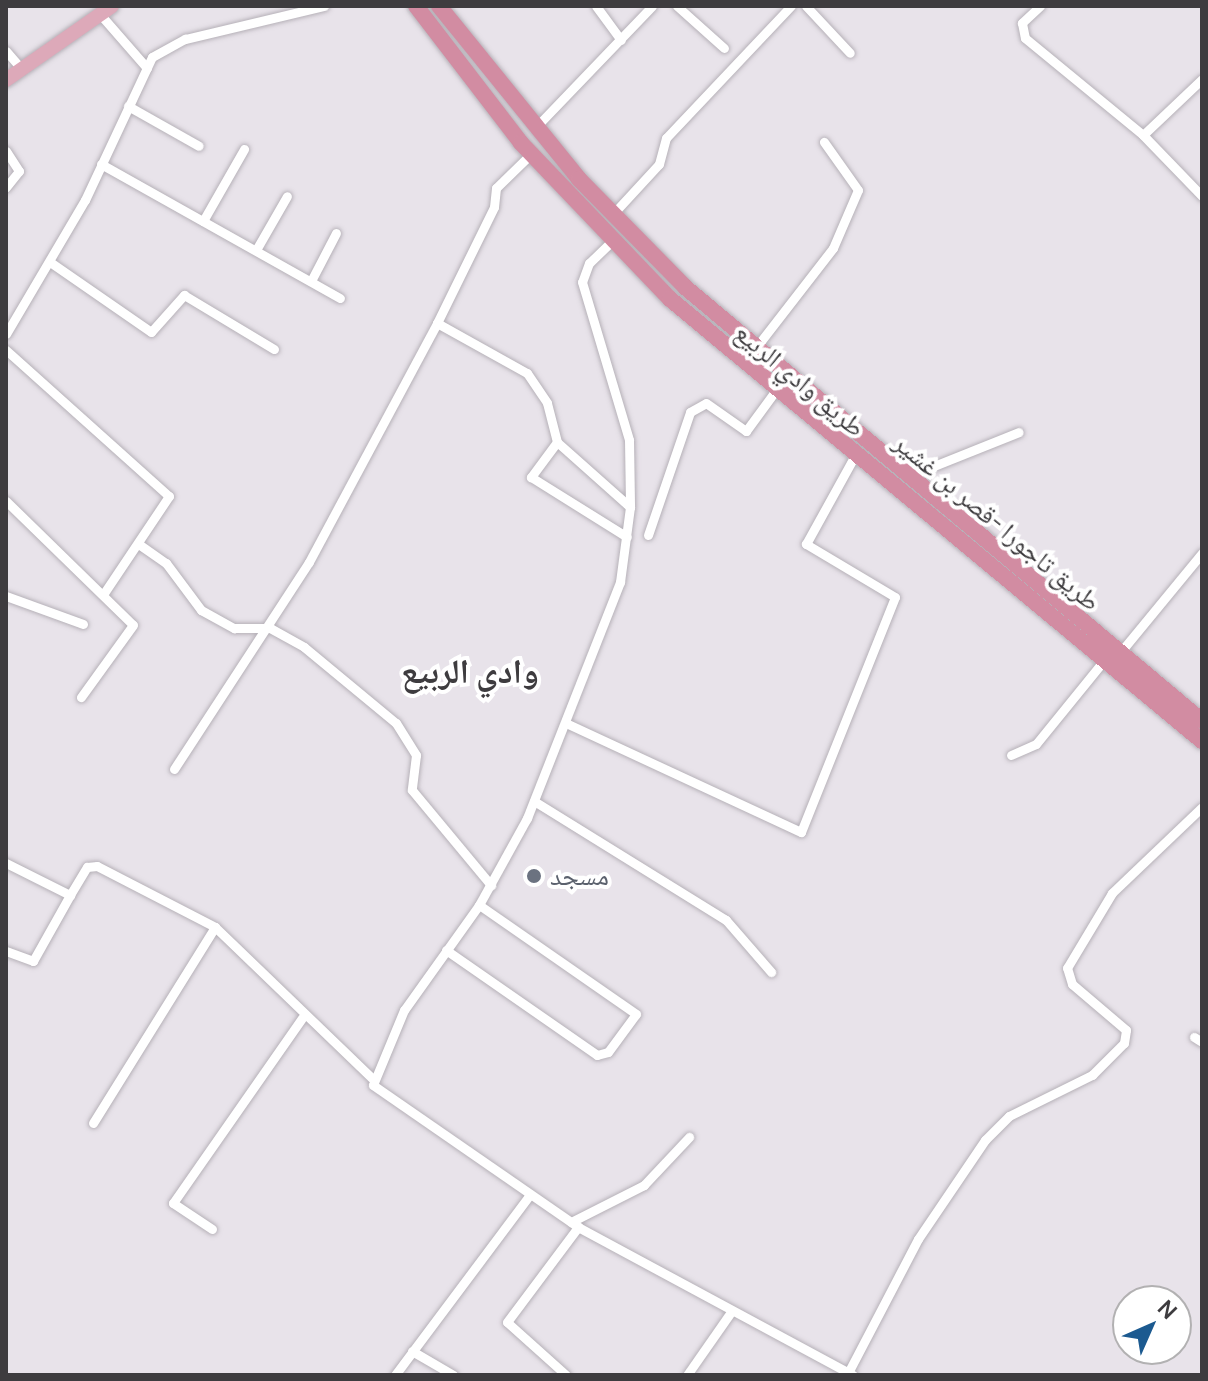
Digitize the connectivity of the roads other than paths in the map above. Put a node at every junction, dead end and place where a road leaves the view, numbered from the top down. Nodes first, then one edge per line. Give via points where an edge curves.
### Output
1 (324, 6) edge
2 (416, 6) edge
3 (439, 6) edge
4 (596, 6) edge
5 (652, 6) edge
6 (677, 6) edge
7 (791, 6) edge
8 (806, 6) edge
9 (1040, 6) edge
10 (106, 10) edge
11 (621, 40) junction
12 (724, 48) dead end
13 (6, 51) edge
14 (850, 53) dead end
15 (21, 68) junction
16 (147, 68) junction
17 (1202, 79) edge
18 (6, 80) edge
19 (128, 106) junction
20 (535, 128) junction
21 (1143, 135) junction
22 (824, 142) dead end
23 (199, 146) dead end
24 (244, 149) dead end
25 (6, 151) edge
26 (531, 154) junction
27 (101, 164) junction
28 (6, 187) edge
29 (287, 196) dead end
30 (1202, 196) edge
31 (612, 215) junction
32 (203, 221) junction
33 (336, 233) dead end
34 (612, 241) junction
35 (256, 250) junction
36 (50, 262) junction
37 (311, 281) junction
38 (340, 298) dead end
39 (437, 323) junction
40 (6, 334) edge
41 (274, 349) dead end
42 (6, 350) edge
43 (754, 350) junction
44 (776, 390) junction
45 (1019, 432) dead end
46 (557, 442) junction
47 (854, 457) junction
48 (906, 477) junction
49 (6, 501) edge
50 (630, 507) junction
51 (648, 535) dead end
52 (627, 537) junction
53 (140, 545) junction
54 (1202, 553) edge
55 (104, 593) junction
56 (6, 596) edge
57 (83, 624) dead end
58 (270, 628) junction
59 (1112, 657) junction
60 (81, 697) dead end
61 (1202, 721) edge
62 (568, 724) junction
63 (1202, 741) edge
64 (1011, 755) dead end
65 (174, 769) dead end
66 (534, 801) junction
67 (1202, 807) edge
68 (6, 863) edge
69 (491, 885) junction
70 (70, 895) junction
71 (479, 905) junction
72 (215, 927) junction
73 (446, 950) junction
74 (6, 951) edge
75 (771, 972) dead end
76 (302, 1018) junction
77 (372, 1078) junction
78 (93, 1123) dead end
79 (689, 1137) dead end
80 (529, 1196) junction
81 (575, 1225) junction
82 (212, 1229) dead end
83 (731, 1312) junction
84 (412, 1351) junction
85 (852, 1374) edge
86 (395, 1375) edge
87 (453, 1375) edge
88 (566, 1375) edge
89 (687, 1375) edge

1 - 16 street via 168,45
2 - 26 highway, طريق وادي الربيع
3 - 20 highway, طريق تاجورا -قصر بن غشير
4 - 11 street
5 - 11 street
6 - 12 street
7 - 31 street via 666,138 659,164
8 - 14 street
9 - 21 street via 1022,23 1025,38
10 - 15 main road
10 - 16 street
11 - 20 street
13 - 15 street
15 - 18 main road
16 - 19 street
17 - 21 street
19 - 23 street
19 - 27 street
20 - 31 highway, طريق تاجورا -قصر بن غشير
21 - 30 street
22 - 43 street via 858,190 833,248
24 - 32 street
25 - 28 street via 19,171
26 - 34 highway, طريق وادي الربيع
26 - 39 street via 496,188 494,207
27 - 32 street
27 - 36 street
29 - 35 street
31 - 43 highway, طريق تاجورا -قصر بن غشير
32 - 35 street
33 - 37 street
34 - 44 highway, طريق وادي الربيع
34 - 50 street via 589,263 582,282 629,440
35 - 37 street
36 - 40 street
36 - 41 street via 151,332 184,295
37 - 38 street
39 - 46 street via 527,373 547,403
39 - 58 street
42 - 53 street via 169,496
43 - 48 highway, طريق تاجورا -قصر بن غشير
44 - 47 highway, طريق وادي الربيع
44 - 51 street via 746,431 706,403 690,412
45 - 48 street
46 - 50 street
46 - 52 street via 531,477
47 - 59 highway, طريق وادي الربيع
47 - 62 street via 806,544 895,597 801,832
48 - 59 highway, طريق تاجورا -قصر بن غشير
49 - 55 street
50 - 52 street
52 - 62 street via 611,611
53 - 55 street
53 - 58 street via 166,563 212,618 234,628
54 - 59 street
55 - 60 street via 133,625
56 - 57 street
58 - 65 street
58 - 69 street via 324,660 405,733 416,755 412,790
59 - 61 highway, طريق تاجورا -قصر بن غشير
59 - 63 highway, طريق وادي الربيع
59 - 64 street via 1036,744
62 - 66 street
66 - 69 street
66 - 75 street via 726,920
67 - 85 street via 1112,893 1067,968 1072,984 1126,1030 1124,1043 1092,1075 1009,1116 976,1149 918,1239
68 - 70 street
69 - 71 street
70 - 72 street via 92,865
70 - 74 street via 33,961
71 - 73 street
71 - 73 street via 636,1014 608,1052 597,1055
72 - 76 street
72 - 78 street
73 - 77 street via 409,1003
76 - 77 street
76 - 82 street via 173,1203
77 - 80 street via 385,1100
79 - 81 street via 644,1185
80 - 81 street
80 - 84 street
81 - 83 street
81 - 88 street via 507,1322
83 - 85 street
83 - 89 street
84 - 86 street
84 - 87 street

